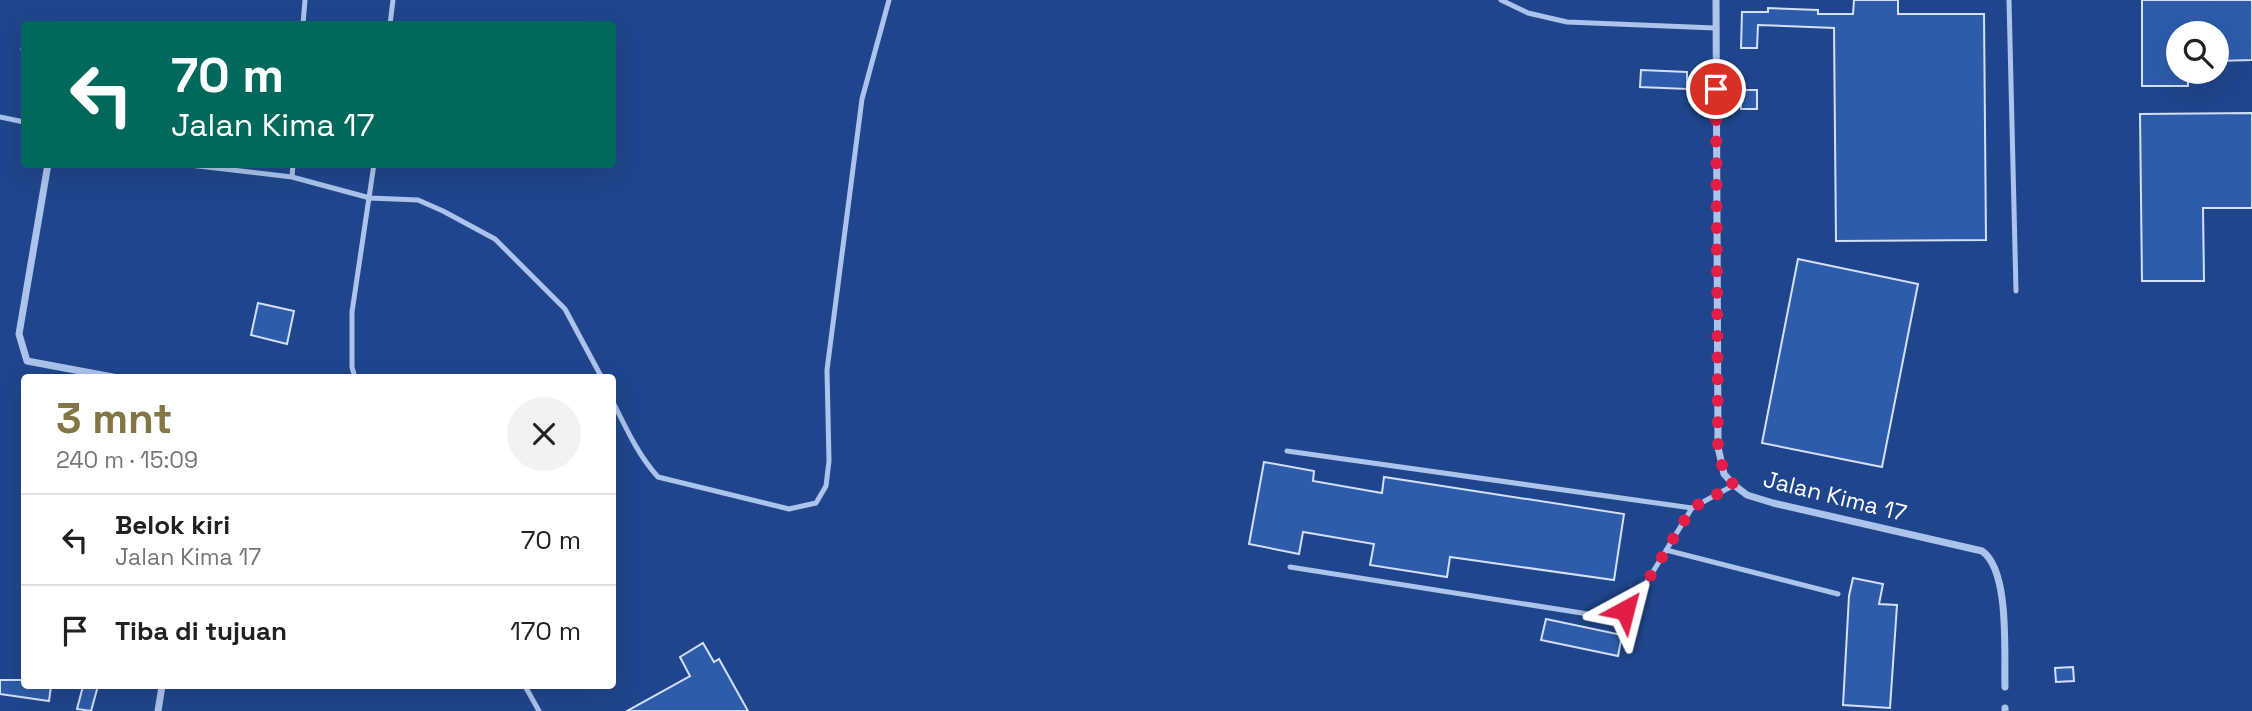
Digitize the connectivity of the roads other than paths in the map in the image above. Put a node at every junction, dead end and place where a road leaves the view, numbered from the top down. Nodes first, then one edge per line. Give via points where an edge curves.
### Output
1 (305, 0) edge
2 (393, 0) edge
3 (889, 0) edge
4 (1501, 0) edge
5 (1716, 0) edge
6 (2009, 0) edge
7 (303, 21) edge
8 (390, 21) edge
9 (1715, 28) junction
10 (0, 117) edge
11 (21, 121) edge
12 (47, 168) edge
13 (215, 168) edge
14 (293, 168) edge
15 (374, 168) edge
16 (292, 177) junction
17 (370, 198) junction
18 (2016, 291) dead end
19 (98, 374) edge
20 (354, 374) edge
21 (600, 374) edge
22 (616, 408) edge
23 (1287, 451) dead end
24 (1734, 485) junction
25 (1692, 508) junction
26 (1667, 550) junction
27 (1290, 568) dead end
28 (1838, 594) dead end
29 (2005, 687) dead end
30 (162, 689) edge
31 (527, 689) edge
32 (158, 711) edge
33 (539, 711) edge

1 - 7 lane
2 - 8 lane
3 - 22 lane via 862,99 827,370 829,461 826,486 816,503 789,509 658,477
4 - 9 lane via 1528,13 1567,22
5 - 9 street, Jalan Kima 17
6 - 18 lane
9 - 24 street, Jalan Kima 17 via 1718,447 1724,474
10 - 11 lane
12 - 19 street via 19,334 27,360
13 - 16 lane
14 - 16 lane
15 - 17 lane
16 - 17 lane
17 - 20 lane via 352,312
17 - 21 lane via 418,200 495,239 565,309
23 - 25 lane
24 - 25 lane
24 - 29 street, Jalan Kima 17 via 1747,495 1773,503 1989,556 2001,585
25 - 26 lane
26 - 27 lane via 1635,601 1625,610 1601,616
26 - 28 lane
30 - 32 street
31 - 33 lane

